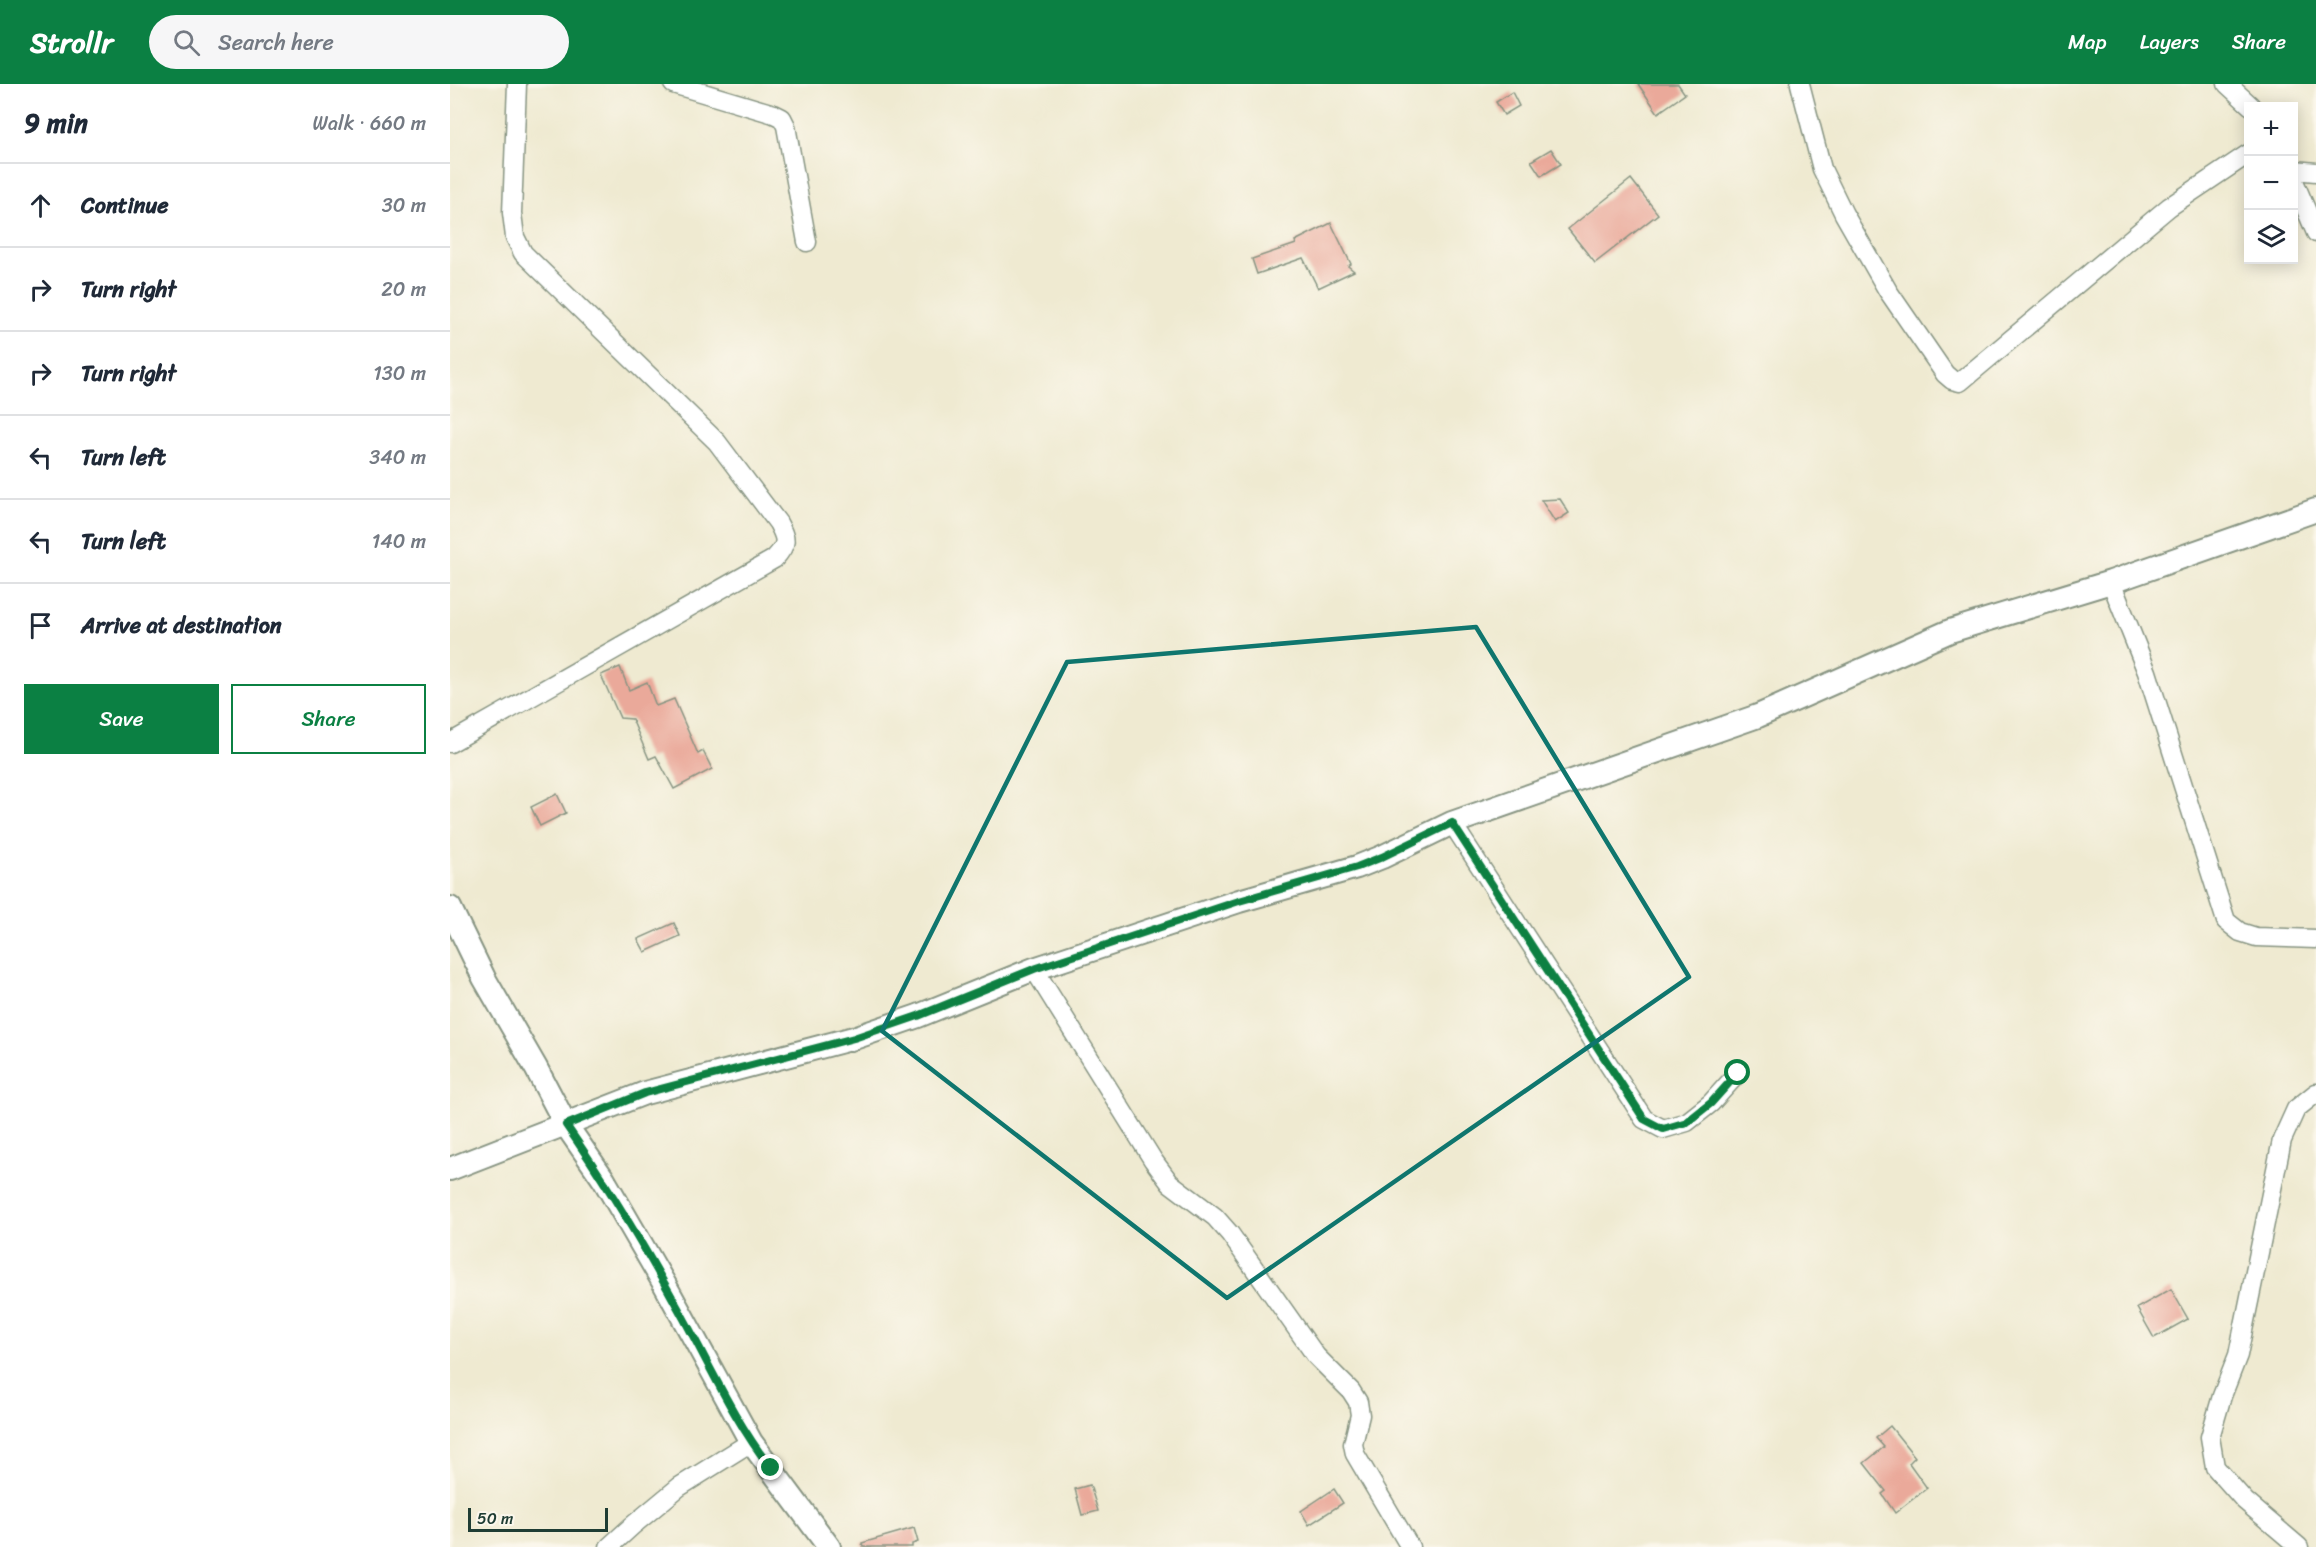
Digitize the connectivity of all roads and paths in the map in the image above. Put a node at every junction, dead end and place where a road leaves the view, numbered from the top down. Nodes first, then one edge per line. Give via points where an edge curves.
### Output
1 (517, 84) edge
2 (673, 84) edge
3 (1800, 84) edge
4 (2227, 84) edge
5 (2247, 102) edge
6 (2245, 156) edge
7 (2298, 170) edge
8 (2316, 172) edge
9 (2298, 186) edge
10 (2313, 206) edge
11 (2316, 233) edge
12 (807, 242) dead end
13 (2316, 510) edge
14 (2111, 582) junction
15 (450, 743) edge
16 (1452, 823) junction
17 (450, 908) edge
18 (2316, 939) edge
19 (1034, 969) junction
20 (1738, 1073) dead end
21 (2316, 1092) edge
22 (566, 1125) junction
23 (450, 1169) edge
24 (751, 1442) junction
25 (609, 1547) edge
26 (829, 1547) edge
27 (1410, 1547) edge
28 (2299, 1547) edge

1 - 15 street via 512,213 515,237 523,253 717,442 785,537 783,549 774,559
2 - 12 street via 782,118
3 - 6 street via 1822,169 1844,214 1888,291 1945,374 1960,382 2169,207
4 - 5 street
7 - 8 street
9 - 10 street
10 - 11 street
13 - 14 street
14 - 16 street via 1950,631 1758,716
14 - 18 street via 2147,672 2226,921 2240,932 2256,937
16 - 19 street via 1357,867 1239,901
16 - 20 street via 1644,1119 1663,1129 1687,1122
17 - 22 street via 484,978
19 - 22 street via 854,1038 645,1093
19 - 27 street via 1170,1183 1230,1233 1316,1356 1351,1391 1360,1415 1353,1444 1355,1454
21 - 28 street via 2296,1109 2282,1140 2238,1355 2210,1437 2215,1467 2245,1501
22 - 23 street
22 - 24 street via 660,1275
24 - 25 street via 679,1487
24 - 26 street

